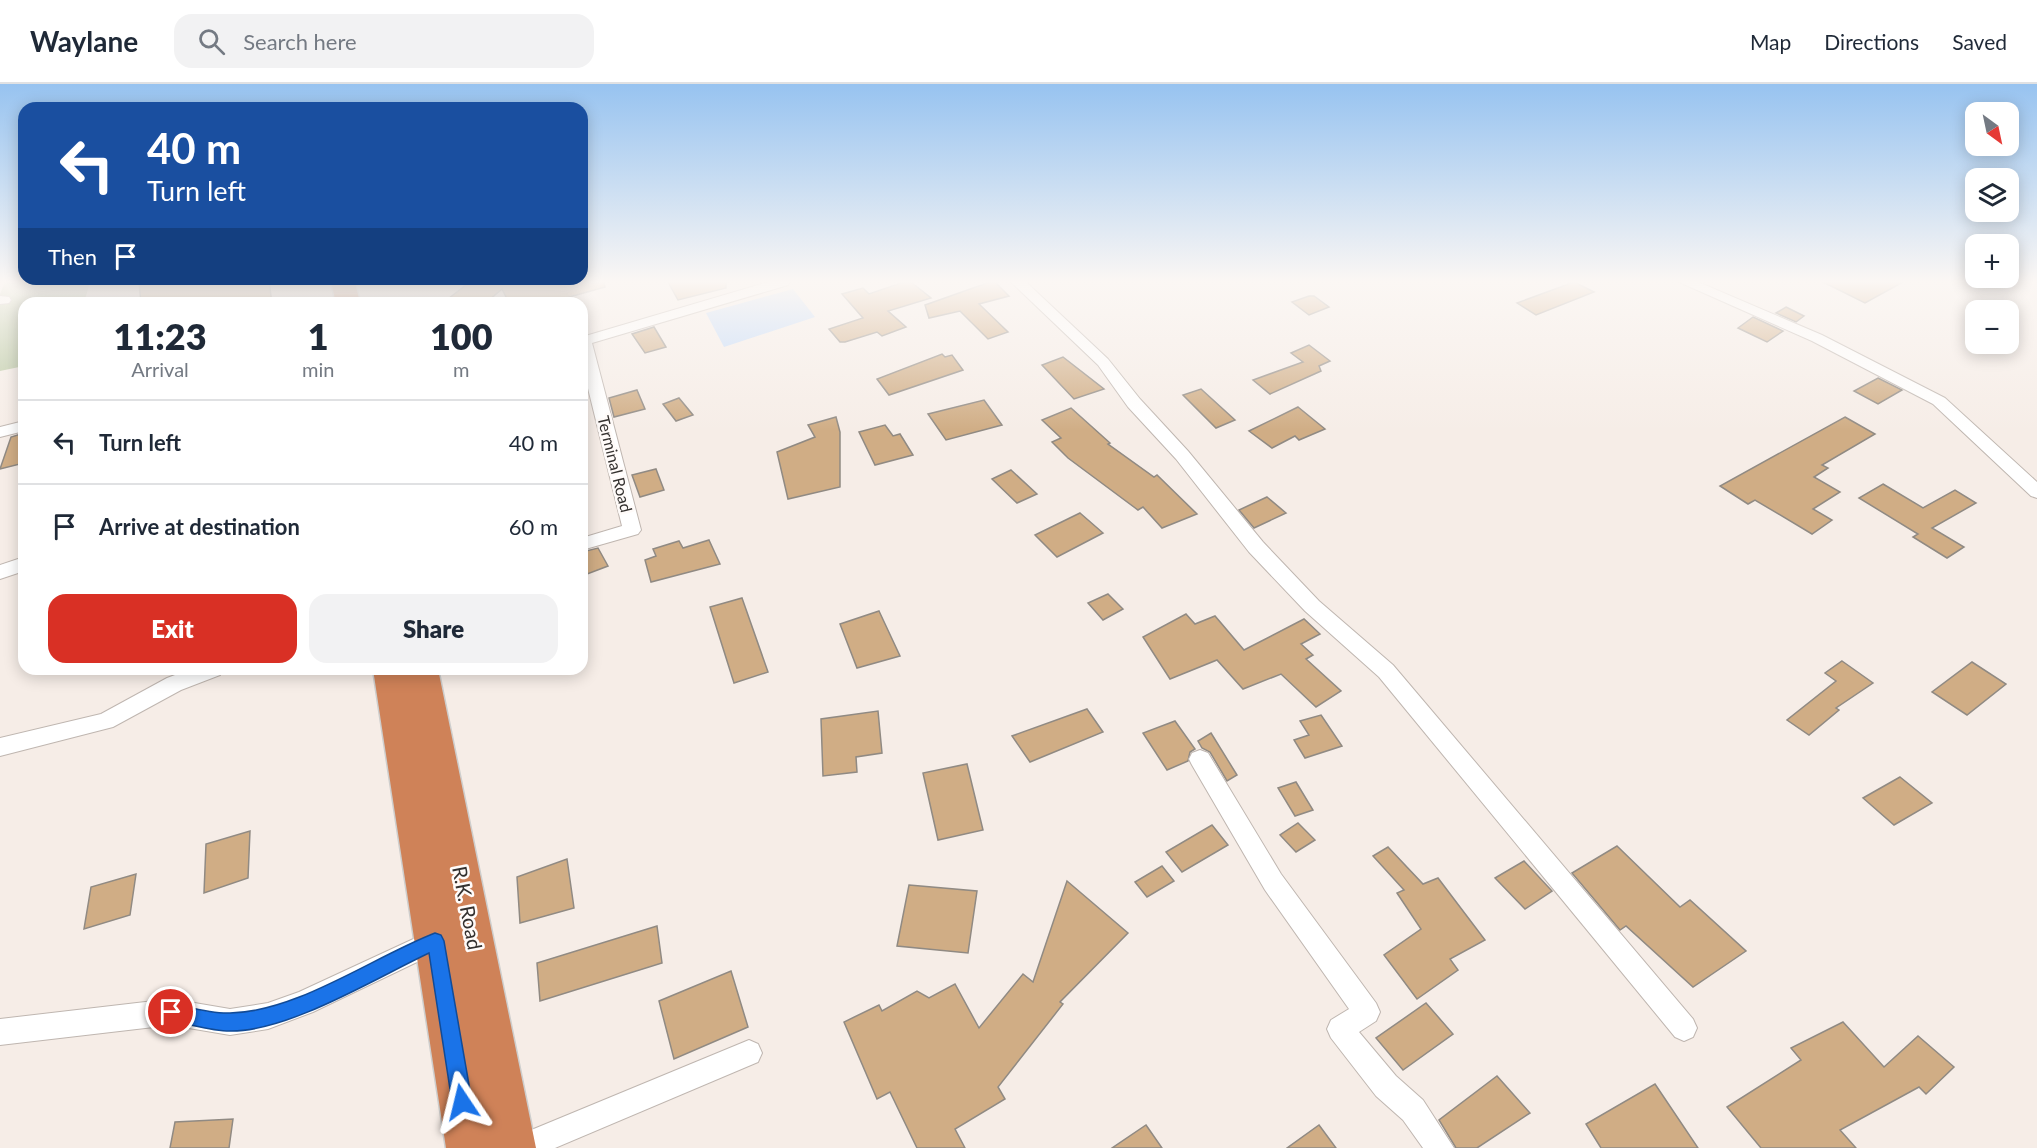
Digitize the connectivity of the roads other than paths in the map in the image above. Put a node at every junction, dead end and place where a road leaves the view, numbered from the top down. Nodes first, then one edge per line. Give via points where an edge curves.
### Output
1 (616, 332) edge
2 (1071, 332) edge
3 (1802, 332) edge
4 (588, 340) edge
5 (588, 357) edge
6 (18, 428) edge
7 (0, 432) edge
8 (2037, 492) edge
9 (588, 542) edge
10 (18, 566) edge
11 (0, 572) edge
12 (197, 675) edge
13 (391, 675) edge
14 (422, 675) edge
15 (0, 747) edge
16 (1200, 759) dead end
17 (435, 941) junction
18 (1684, 1028) dead end
19 (0, 1032) edge
20 (749, 1053) dead end
21 (470, 1148) edge
22 (512, 1148) edge
23 (522, 1148) edge
24 (1440, 1148) edge

1 - 4 street, Terminal Road
2 - 18 street via 1103,362 1256,547 1386,671
3 - 8 street via 1939,401
5 - 9 street, Terminal Road via 632,530
6 - 7 street
10 - 11 street
12 - 15 street via 106,721
13 - 17 highway, R.K. Road
14 - 22 highway, R.K. Road
16 - 24 street via 1273,882 1367,1012 1340,1029 1386,1086 1413,1110
17 - 19 street via 304,1004 268,1016 230,1023 171,1012
17 - 21 highway, R.K. Road
20 - 23 street

